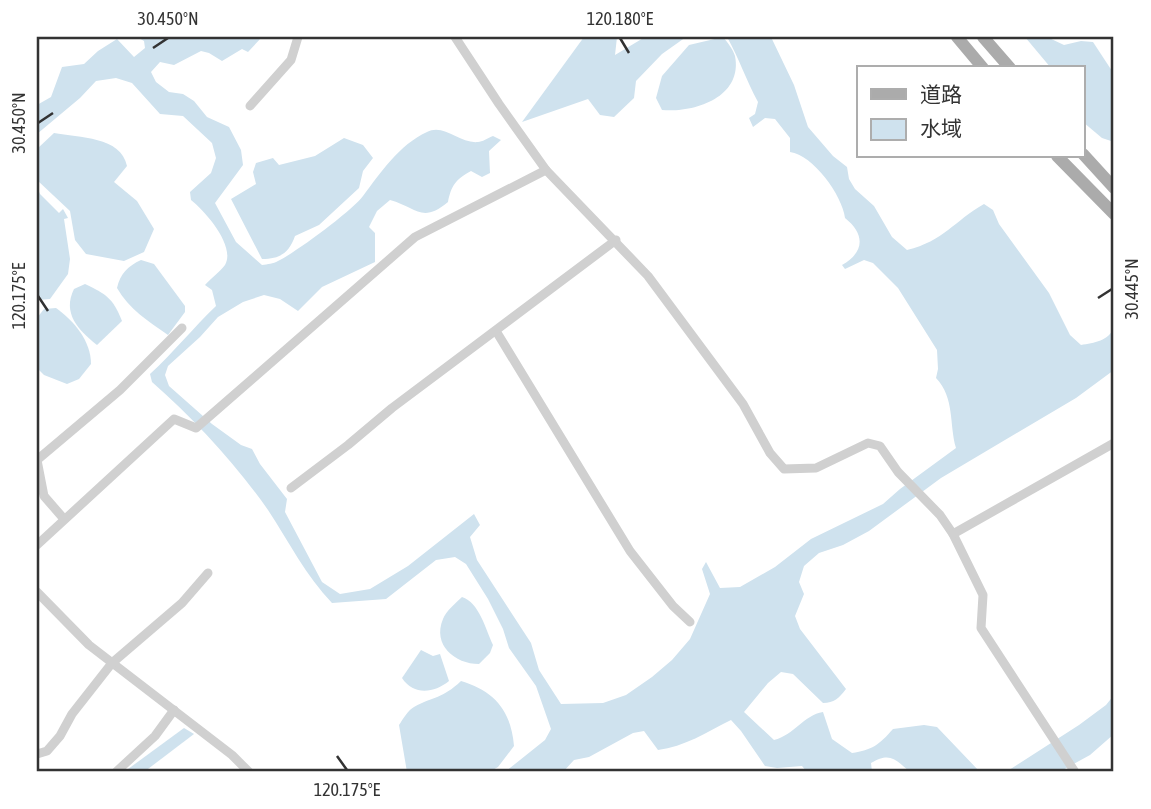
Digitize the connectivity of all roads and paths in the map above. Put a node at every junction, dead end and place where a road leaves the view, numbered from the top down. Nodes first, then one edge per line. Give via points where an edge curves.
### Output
1 (298, 37) edge
2 (455, 37) edge
3 (957, 37) edge
4 (983, 37) edge
5 (981, 66) edge
6 (1008, 66) edge
7 (250, 106) dead end
8 (1084, 155) edge
9 (1059, 158) edge
10 (546, 170) junction
11 (1114, 188) edge
12 (1114, 214) edge
13 (616, 240) junction
14 (182, 328) dead end
15 (496, 331) junction
16 (1114, 443) edge
17 (37, 460) edge
18 (291, 488) dead end
19 (64, 519) junction
20 (953, 534) junction
21 (37, 545) edge
22 (208, 573) dead end
23 (37, 592) edge
24 (690, 622) dead end
25 (112, 663) junction
26 (174, 710) junction
27 (37, 754) edge
28 (116, 772) edge
29 (249, 772) edge
30 (1075, 772) edge

1 - 7 street via 291,60
2 - 10 street
3 - 5 main road
4 - 6 main road
8 - 11 main road
9 - 12 main road
10 - 13 street
10 - 19 street via 415,237 196,428 174,419
13 - 15 street
13 - 20 street via 743,404 784,469 816,468 869,443 880,446
14 - 17 street via 120,390
15 - 18 street
15 - 24 street via 630,551
16 - 20 street
17 - 19 street via 44,496
19 - 21 street
20 - 30 street via 983,595 981,628
22 - 25 street via 182,603
23 - 25 street
25 - 26 street
25 - 27 street via 60,736 47,751
26 - 28 street via 155,736
26 - 29 street

